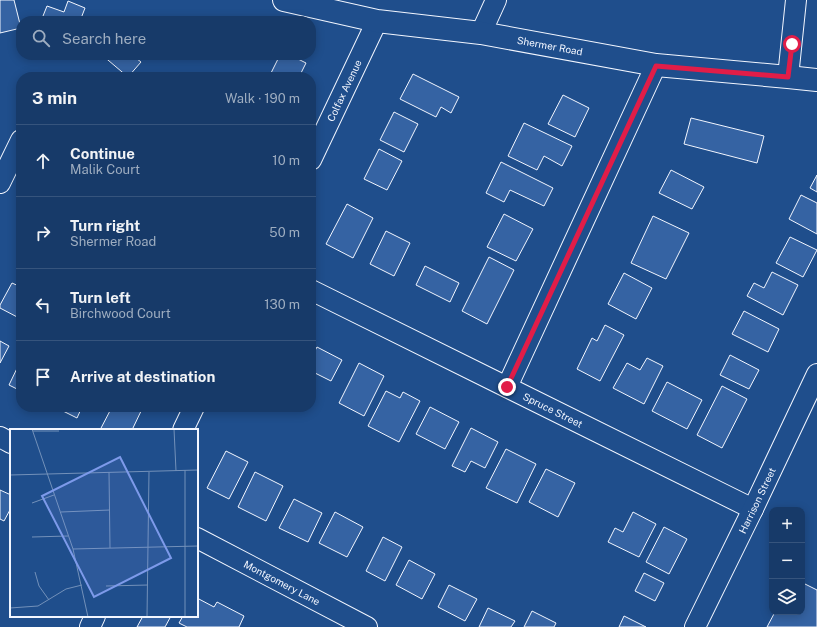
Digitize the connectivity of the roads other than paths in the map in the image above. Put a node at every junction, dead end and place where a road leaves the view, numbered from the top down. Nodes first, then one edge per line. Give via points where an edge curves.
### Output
1 (284, 0) edge
2 (496, 0) edge
3 (796, 0) edge
4 (377, 21) junction
5 (481, 33) junction
6 (656, 66) junction
7 (788, 77) junction
8 (817, 80) edge
9 (316, 149) edge
10 (16, 150) edge
11 (0, 183) edge
12 (316, 292) edge
13 (817, 374) edge
14 (507, 387) junction
15 (192, 412) edge
16 (183, 429) edge
17 (0, 437) edge
18 (10, 442) edge
19 (753, 509) junction
20 (198, 539) edge
21 (95, 617) edge
22 (90, 627) edge
23 (366, 627) edge
24 (695, 627) edge

1 - 4 main road, Shermer Road
2 - 5 street
3 - 7 street
4 - 5 main road, Shermer Road
4 - 9 street, Colfax Avenue
5 - 6 main road, Shermer Road
6 - 7 main road, Shermer Road
6 - 14 street
7 - 8 main road, Shermer Road
10 - 11 street
12 - 14 street, Spruce Street
13 - 19 street, Harrison Street
14 - 19 street, Spruce Street
15 - 16 street
17 - 18 street
19 - 24 street, Harrison Street
20 - 23 street, Montgomery Lane
21 - 22 street

